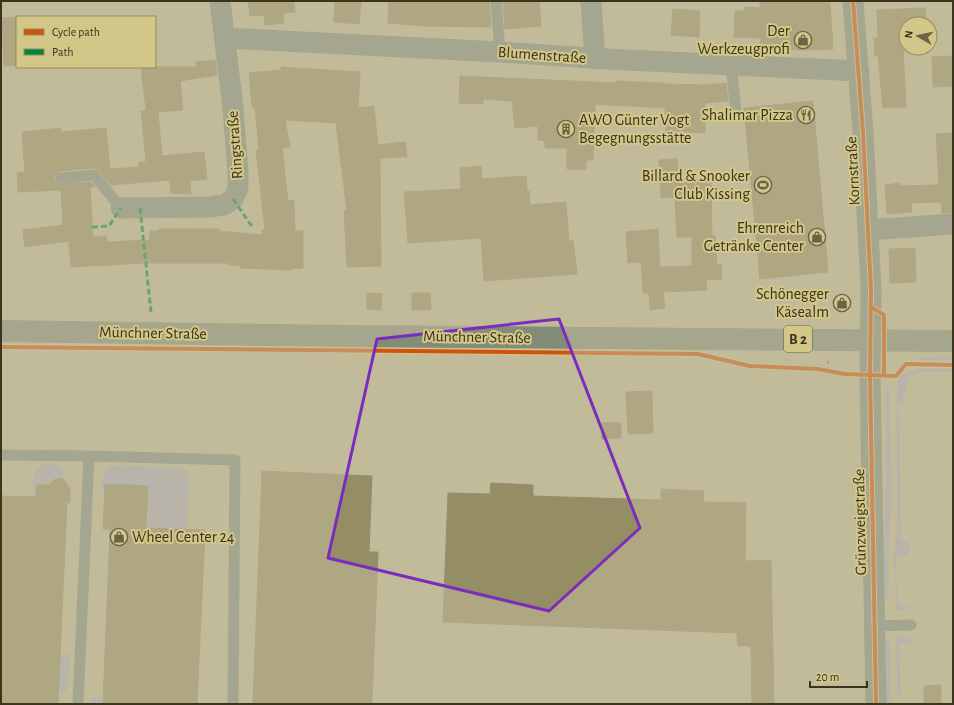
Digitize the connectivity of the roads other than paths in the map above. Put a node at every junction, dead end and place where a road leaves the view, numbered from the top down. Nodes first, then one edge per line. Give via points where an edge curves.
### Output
1 (220, 1) edge
2 (496, 1) edge
3 (591, 1) edge
4 (854, 1) edge
5 (225, 38) junction
6 (500, 52) junction
7 (595, 59) junction
8 (731, 65) junction
9 (859, 71) junction
10 (736, 112) dead end
11 (61, 178) dead end
12 (121, 208) joint
13 (953, 224) edge
14 (868, 230) junction
15 (1, 330) edge
16 (870, 340) junction
17 (953, 341) edge
18 (1, 455) edge
19 (88, 456) junction
20 (911, 625) dead end
21 (874, 626) junction
22 (78, 704) edge
23 (233, 704) edge
24 (876, 704) edge

1 - 5 street, Ringstraße
2 - 6 lane
3 - 7 street
4 - 9 street, Kornstraße
5 - 6 street, Blumenstraße
5 - 12 street, Ringstraße via 238,173 238,188 233,199 224,205 209,207
6 - 7 street, Blumenstraße
7 - 8 street, Blumenstraße
8 - 9 street, Blumenstraße
8 - 10 lane
9 - 14 street, Kornstraße
11 - 12 lane via 94,175
13 - 14 street
14 - 16 street, Kornstraße
15 - 16 main road, Münchner Straße / B 2 via 347,336
16 - 17 main road, Münchner Straße / B 2
16 - 21 street, Grünzweigstraße
18 - 19 lane
19 - 22 lane
19 - 23 lane via 236,460
20 - 21 lane
21 - 24 street, Grünzweigstraße

